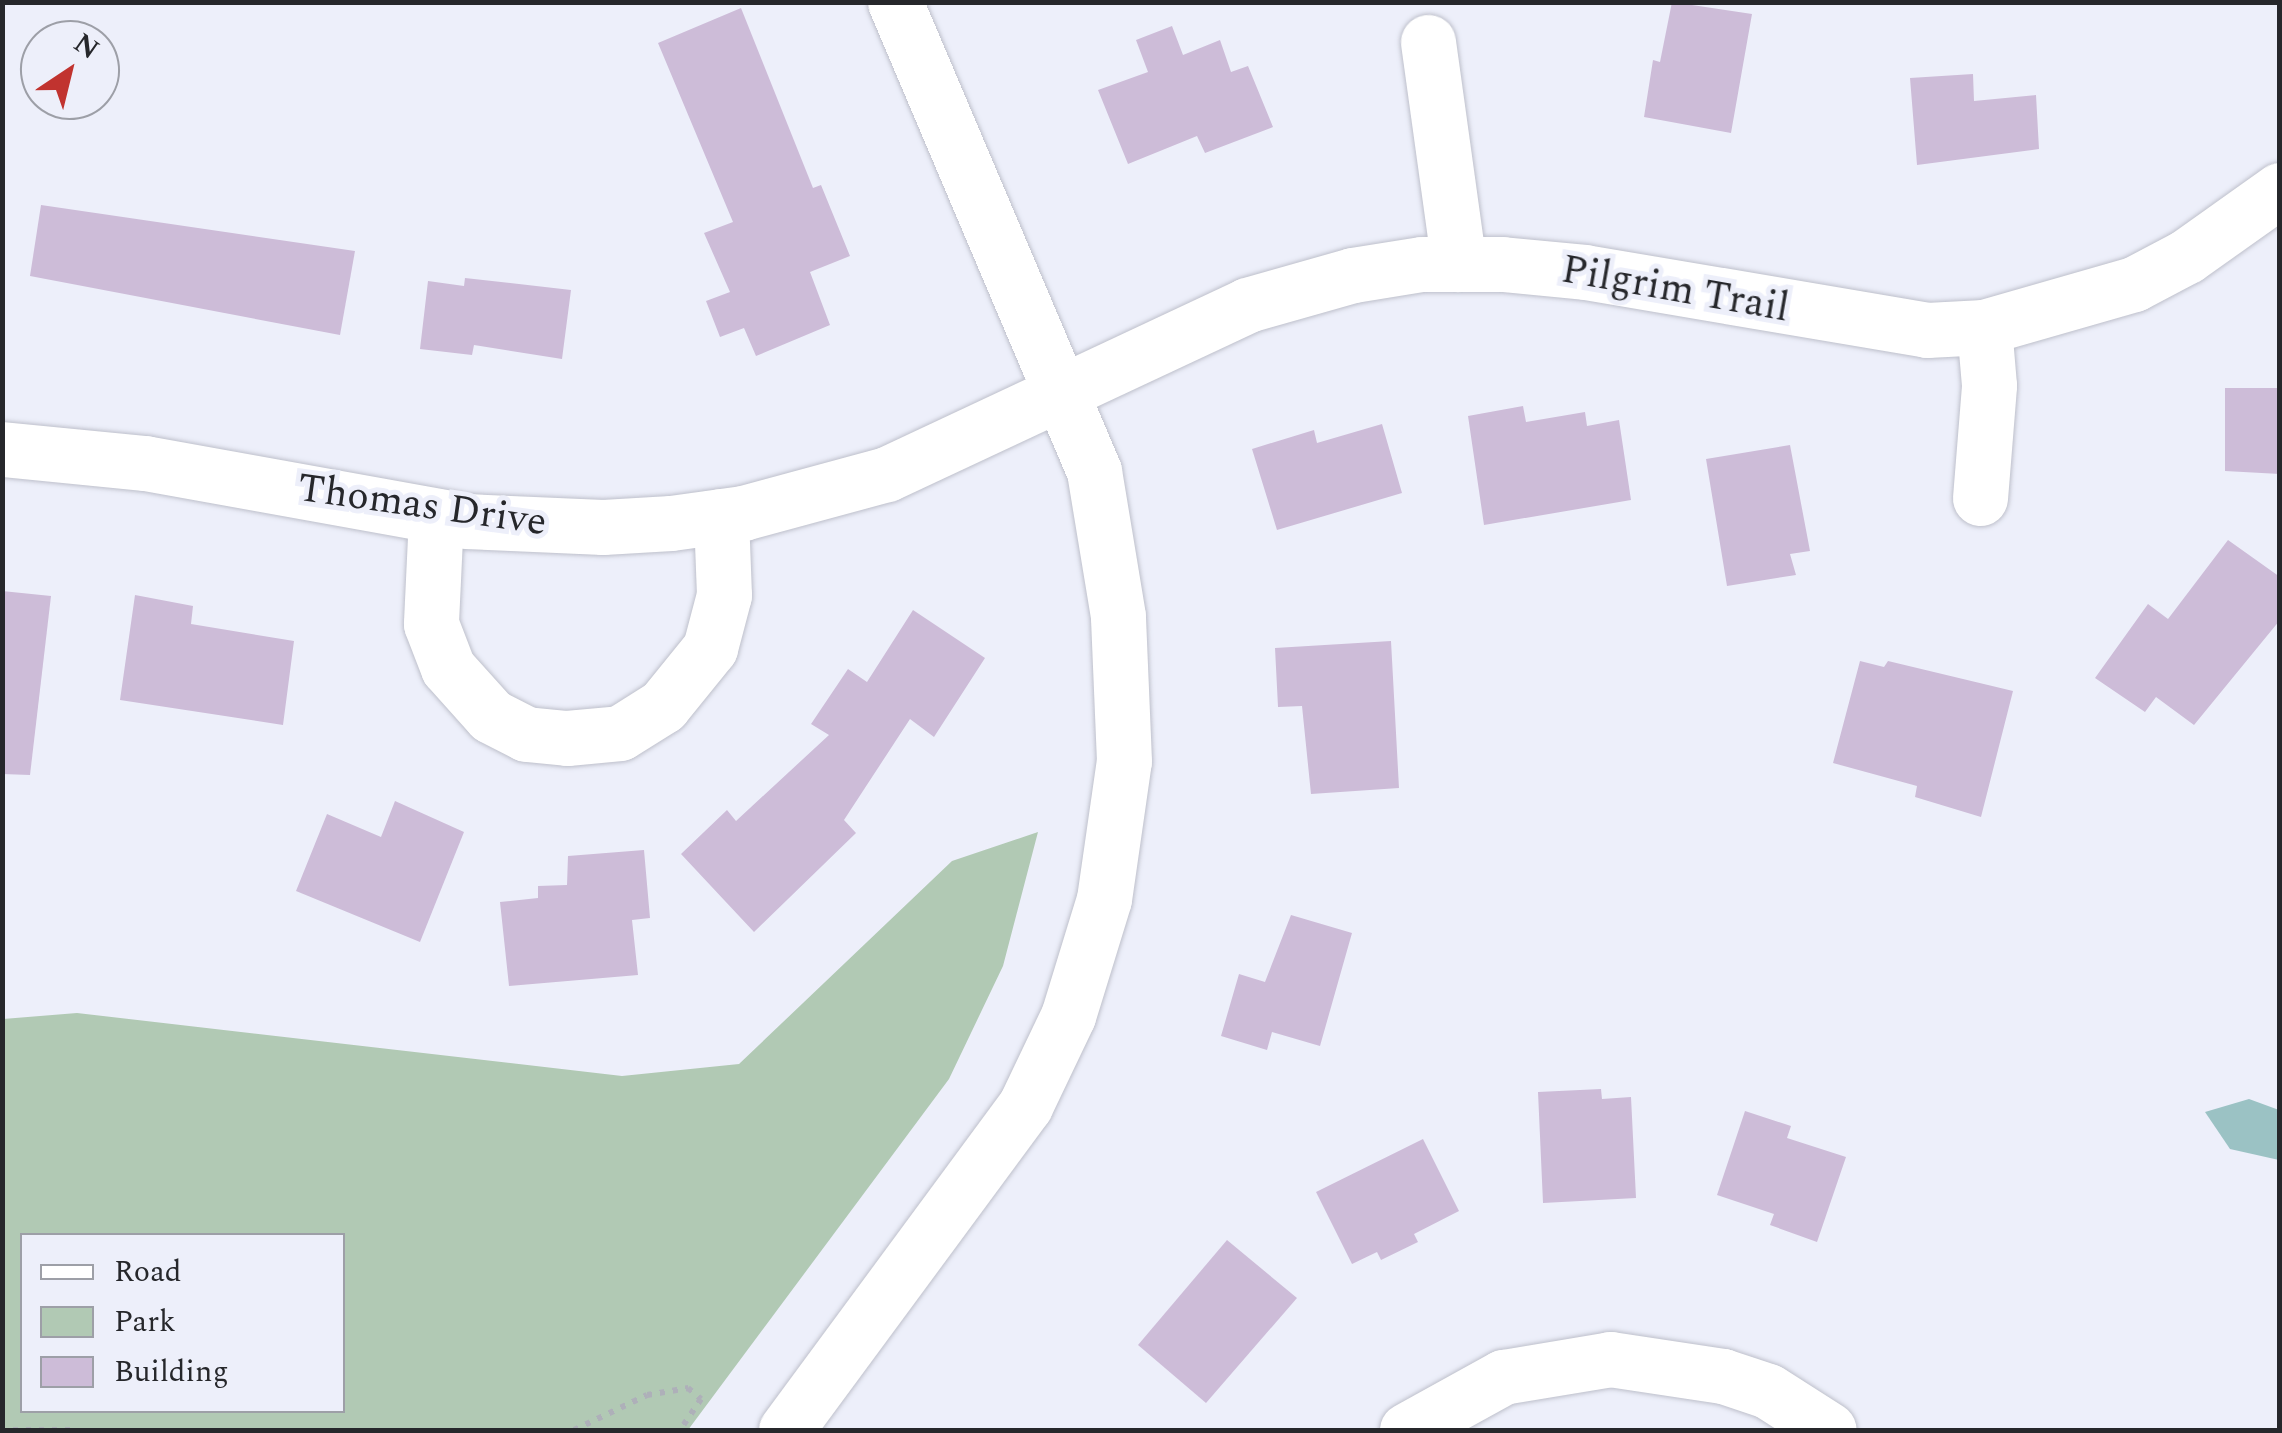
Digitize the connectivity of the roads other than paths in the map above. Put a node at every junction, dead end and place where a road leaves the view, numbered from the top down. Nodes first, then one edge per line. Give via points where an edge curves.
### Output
1 (895, 2) edge
2 (1428, 42) dead end
3 (2280, 190) edge
4 (1460, 264) junction
5 (1984, 327) junction
6 (1060, 393) junction
7 (2, 448) edge
8 (1980, 498) dead end
9 (436, 516) junction
10 (721, 516) junction
11 (786, 1430) edge
12 (1408, 1430) edge
13 (1829, 1430) edge

1 - 6 street
2 - 4 street
3 - 5 street, Pilgrim Trail via 2187,256 2134,284
4 - 5 street, Pilgrim Trail via 1585,272 1927,330
4 - 6 street, Pilgrim Trail via 1353,275 1247,305
5 - 8 street via 1989,385
6 - 10 street, Thomas Drive via 887,474
6 - 11 street via 1094,471 1118,616 1124,761 1104,899 1068,1016 1025,1106
7 - 9 street, Thomas Drive via 145,463
9 - 10 street, Thomas Drive via 603,527
9 - 10 street via 430,624 448,668 491,716 526,734 567,738 620,733 663,706 702,659 724,595
12 - 13 street via 1503,1377 1610,1359 1723,1376 1768,1391

